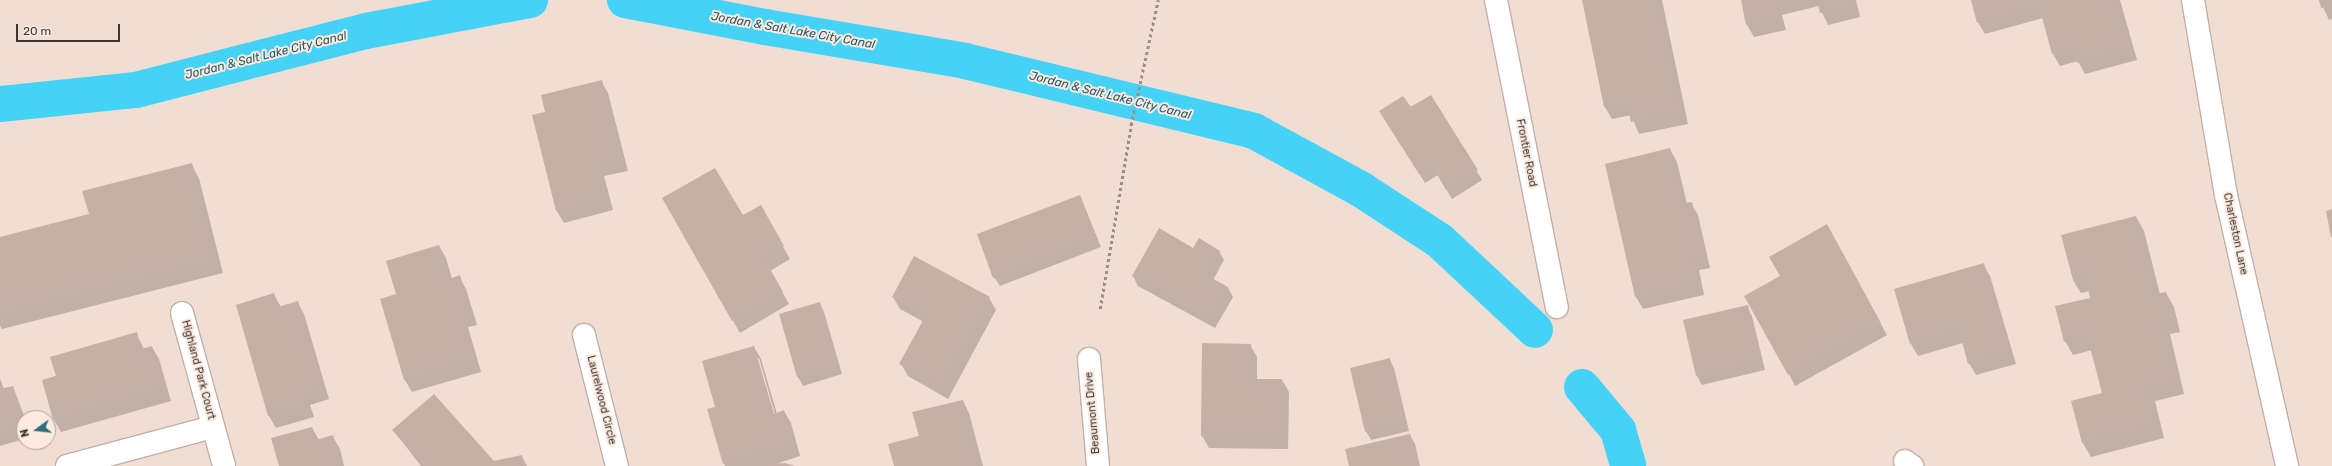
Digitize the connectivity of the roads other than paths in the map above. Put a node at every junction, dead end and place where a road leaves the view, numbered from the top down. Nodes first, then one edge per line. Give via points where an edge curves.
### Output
1 (1496, 0) edge
2 (2193, 0) edge
3 (1557, 307) dead end
4 (182, 313) dead end
5 (584, 335) dead end
6 (1088, 359) dead end
7 (213, 427) junction
8 (67, 466) edge
9 (224, 466) edge
10 (617, 466) edge
11 (1098, 466) edge
12 (2286, 466) edge

1 - 3 street, Frontier Road
2 - 12 street, Charleston Lane via 2226,195
4 - 7 street, Highland Park Court
5 - 10 street, Laurelwood Circle
6 - 11 street, Beaumont Drive
7 - 8 street, Highland Park Court
7 - 9 street, Highland Park Court

